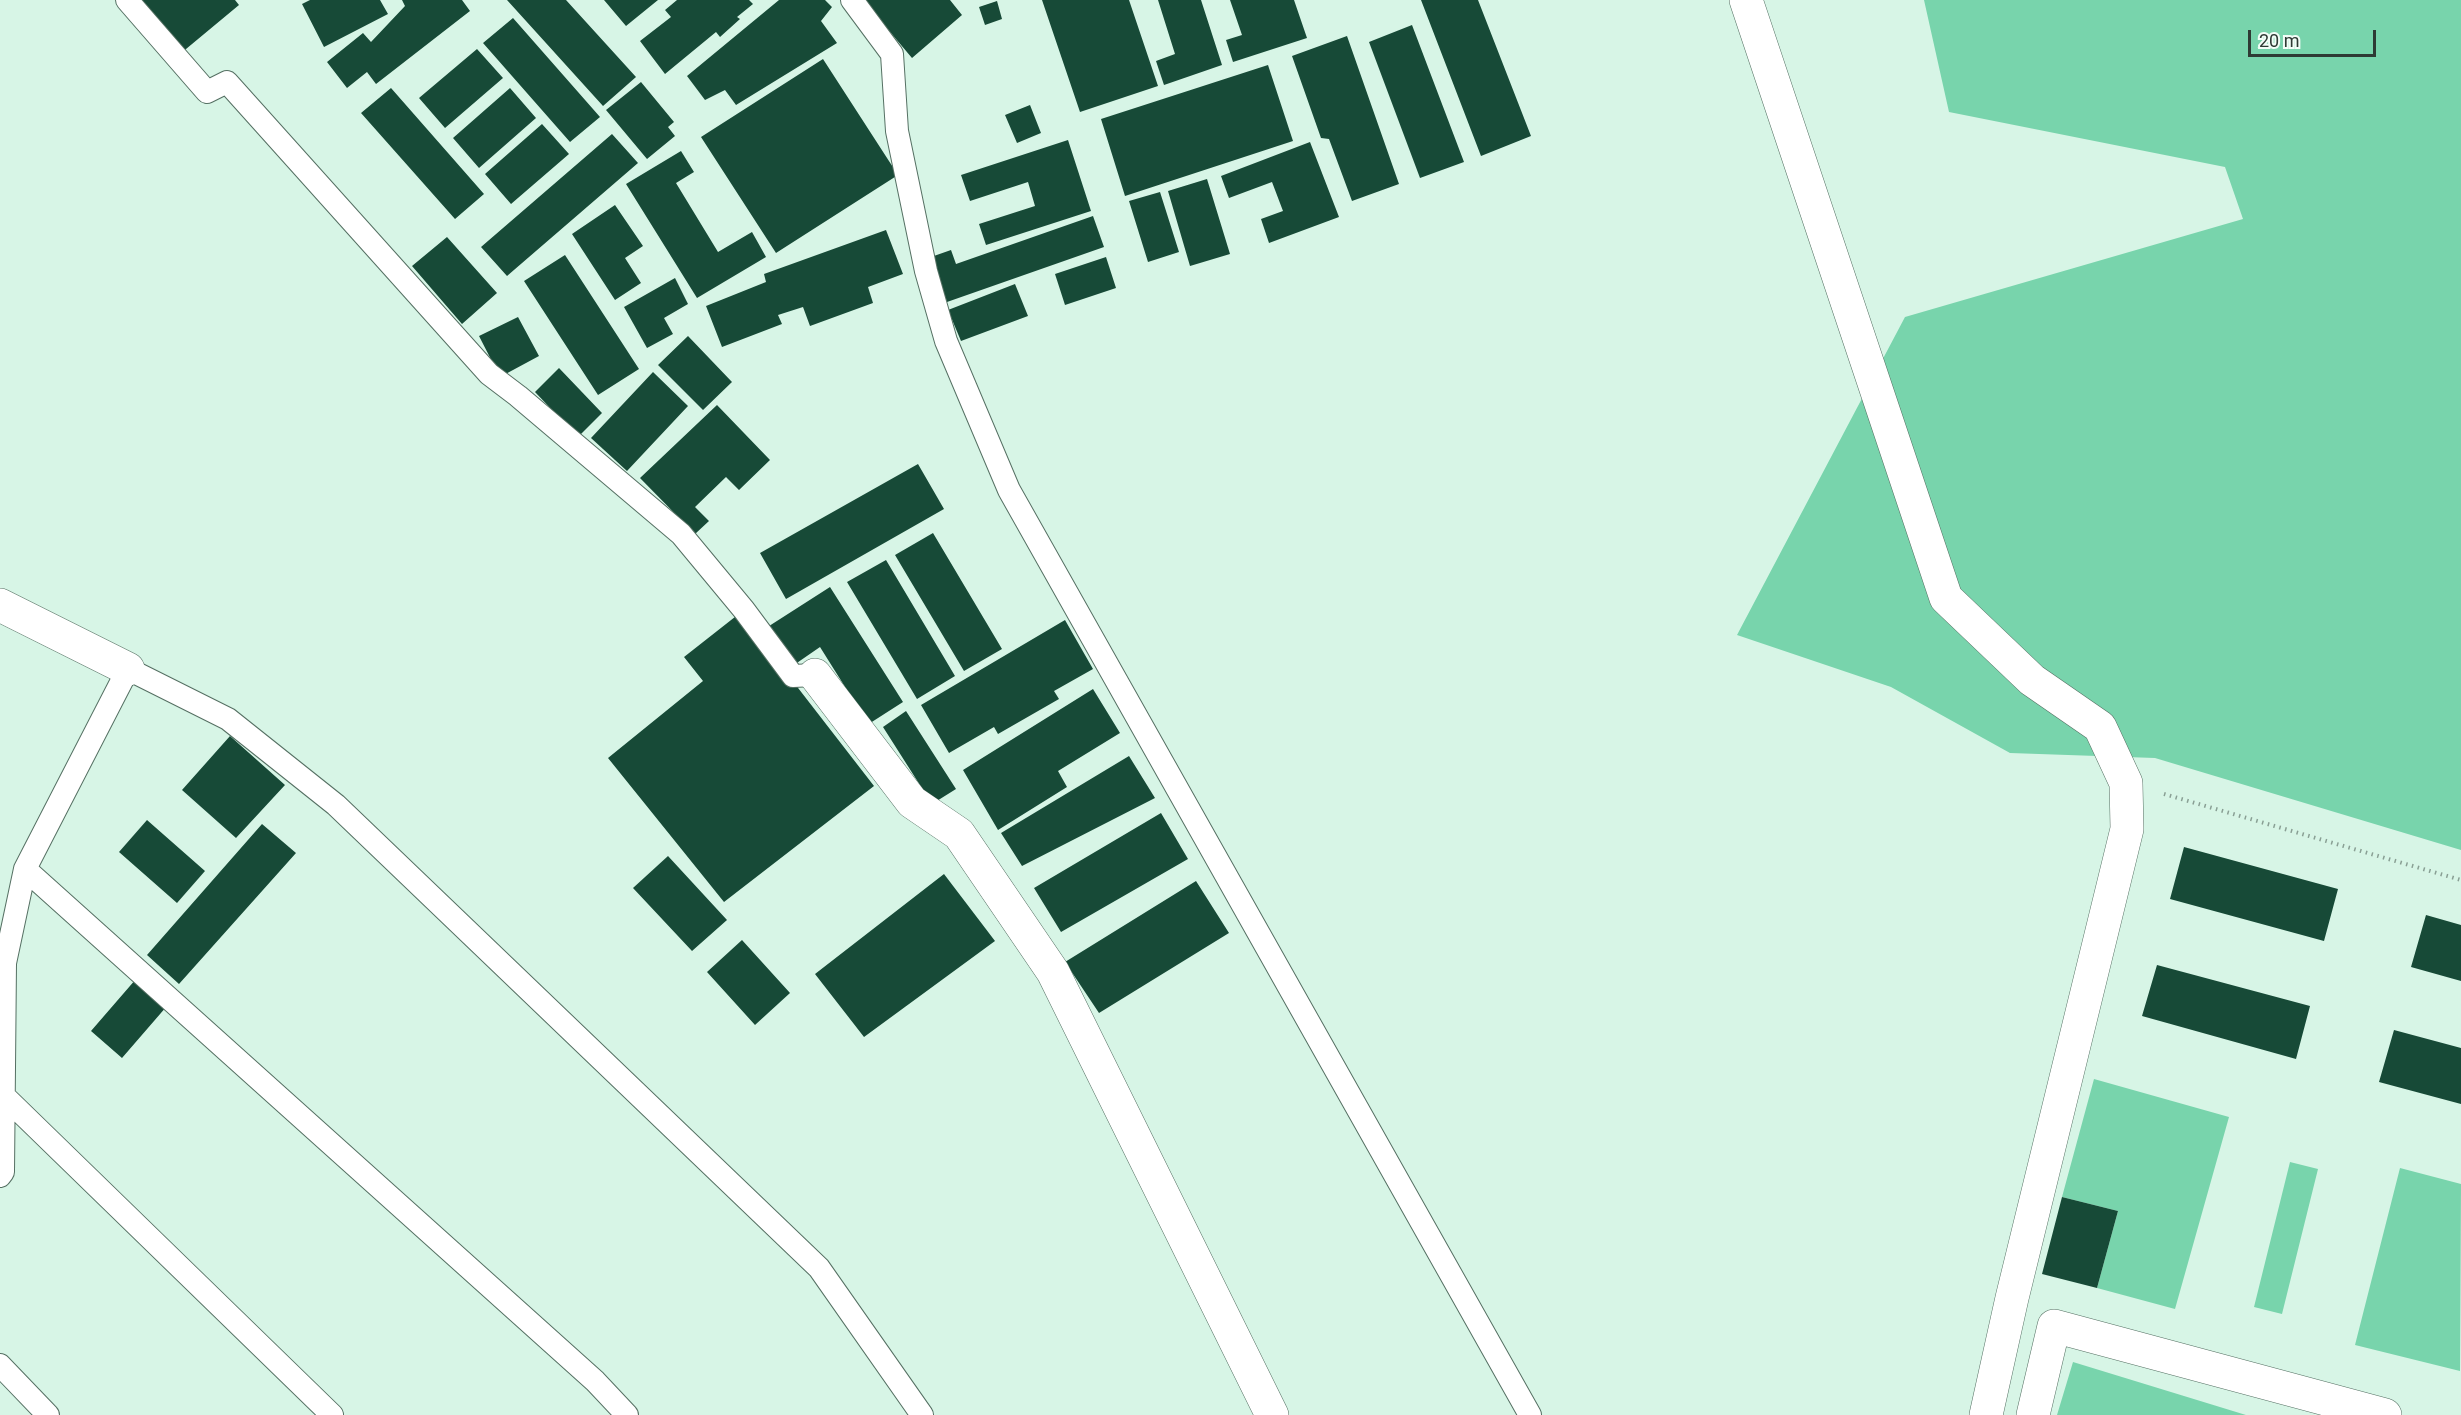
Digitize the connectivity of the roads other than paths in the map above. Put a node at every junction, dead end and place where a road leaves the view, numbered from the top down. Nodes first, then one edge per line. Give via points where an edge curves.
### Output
1 (127, 0) edge
2 (852, 0) edge
3 (1746, 0) edge
4 (0, 605) edge
5 (128, 669) junction
6 (815, 675) joint
7 (25, 869) junction
8 (4, 1096) junction
9 (0, 1176) edge
10 (0, 1365) edge
11 (48, 1415) edge
12 (332, 1415) edge
13 (627, 1415) edge
14 (922, 1415) edge
15 (1272, 1415) edge
16 (1530, 1415) edge
17 (1986, 1415) edge
18 (2033, 1415) edge
19 (2385, 1415) edge

1 - 6 lane via 207,92 227,82 489,374 681,534 793,676
2 - 16 lane via 891,54 897,132 926,271 946,341 1009,490
3 - 17 street via 1946,598 2032,680 2100,726 2126,783 2127,829
4 - 5 street
5 - 7 lane
5 - 14 lane via 228,719 336,805 819,1268
6 - 15 street via 912,802 959,834 1053,972
7 - 8 lane via 5,963
7 - 13 lane via 595,1381
8 - 9 lane
8 - 12 lane
10 - 11 lane
18 - 19 street via 2055,1326

